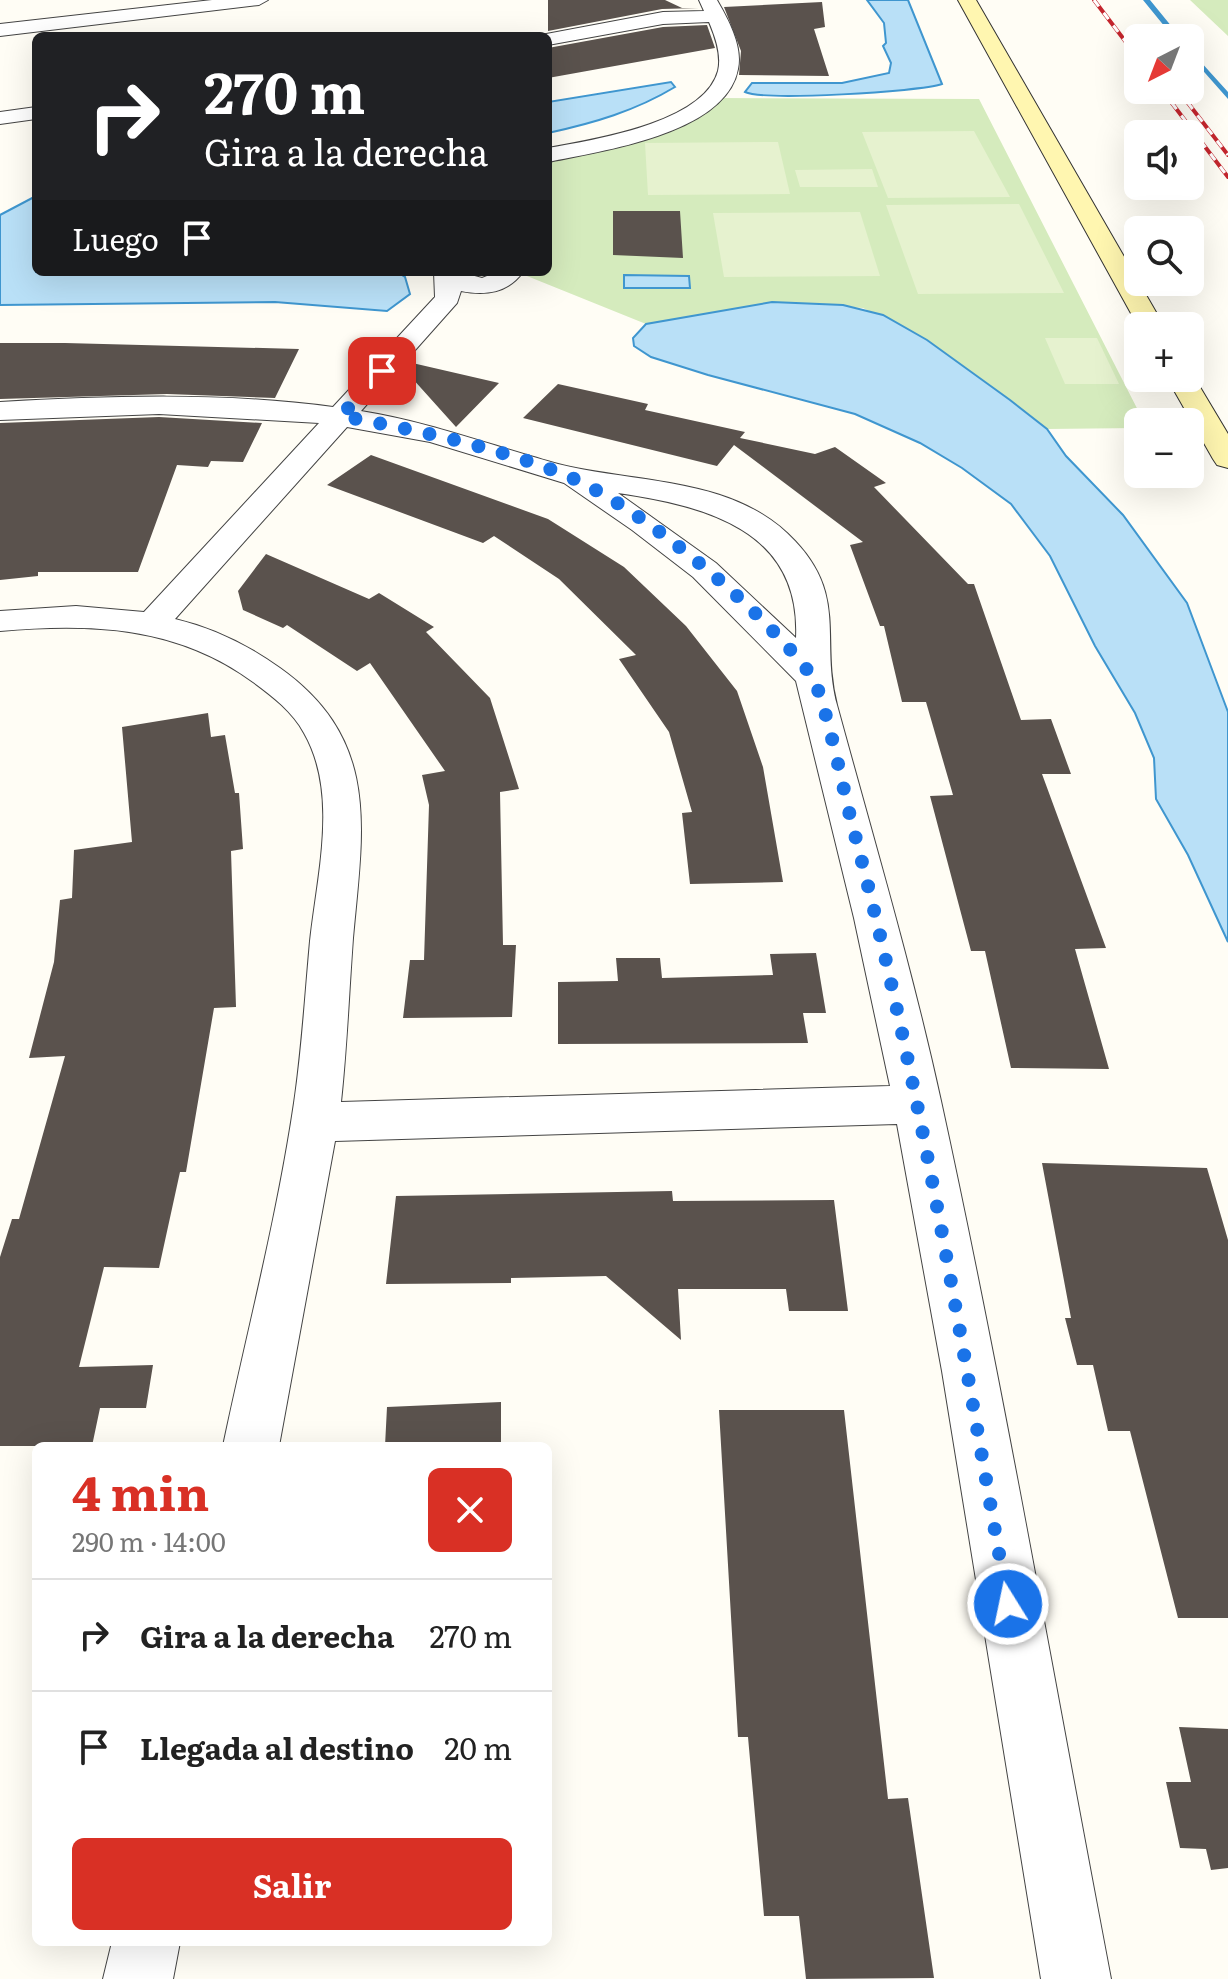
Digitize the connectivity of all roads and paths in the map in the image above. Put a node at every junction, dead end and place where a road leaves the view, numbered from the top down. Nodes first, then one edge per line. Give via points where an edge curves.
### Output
1 (259, 0) edge
2 (967, 0) edge
3 (712, 8) edge
4 (0, 30) edge
5 (552, 38) edge
6 (32, 114) edge
7 (0, 118) edge
8 (552, 154) edge
9 (501, 278) edge
10 (445, 284) edge
11 (1143, 312) edge
12 (1189, 392) edge
13 (0, 411) edge
14 (341, 416) junction
15 (1228, 459) edge
16 (562, 474) junction
17 (0, 621) edge
18 (154, 622) junction
19 (814, 679) junction
20 (919, 1104) junction
21 (315, 1122) junction
22 (252, 1442) edge
23 (145, 1946) edge
24 (138, 1979) edge
25 (1076, 1979) edge

1 - 4 street
2 - 11 main road
3 - 5 street
3 - 8 street via 729,54 728,74 709,98 694,111 657,127
6 - 7 street
9 - 10 street
10 - 14 street
12 - 15 main road
13 - 14 street via 159,403
14 - 16 street via 425,432
14 - 18 street
16 - 19 street via 643,522 703,567
16 - 19 street via 696,497 769,535 808,585 814,611
17 - 18 street via 102,617
18 - 21 street via 208,638 254,664 305,707 329,745 339,784 340,847
19 - 20 street
20 - 21 street
20 - 25 street
21 - 22 street
23 - 24 street

